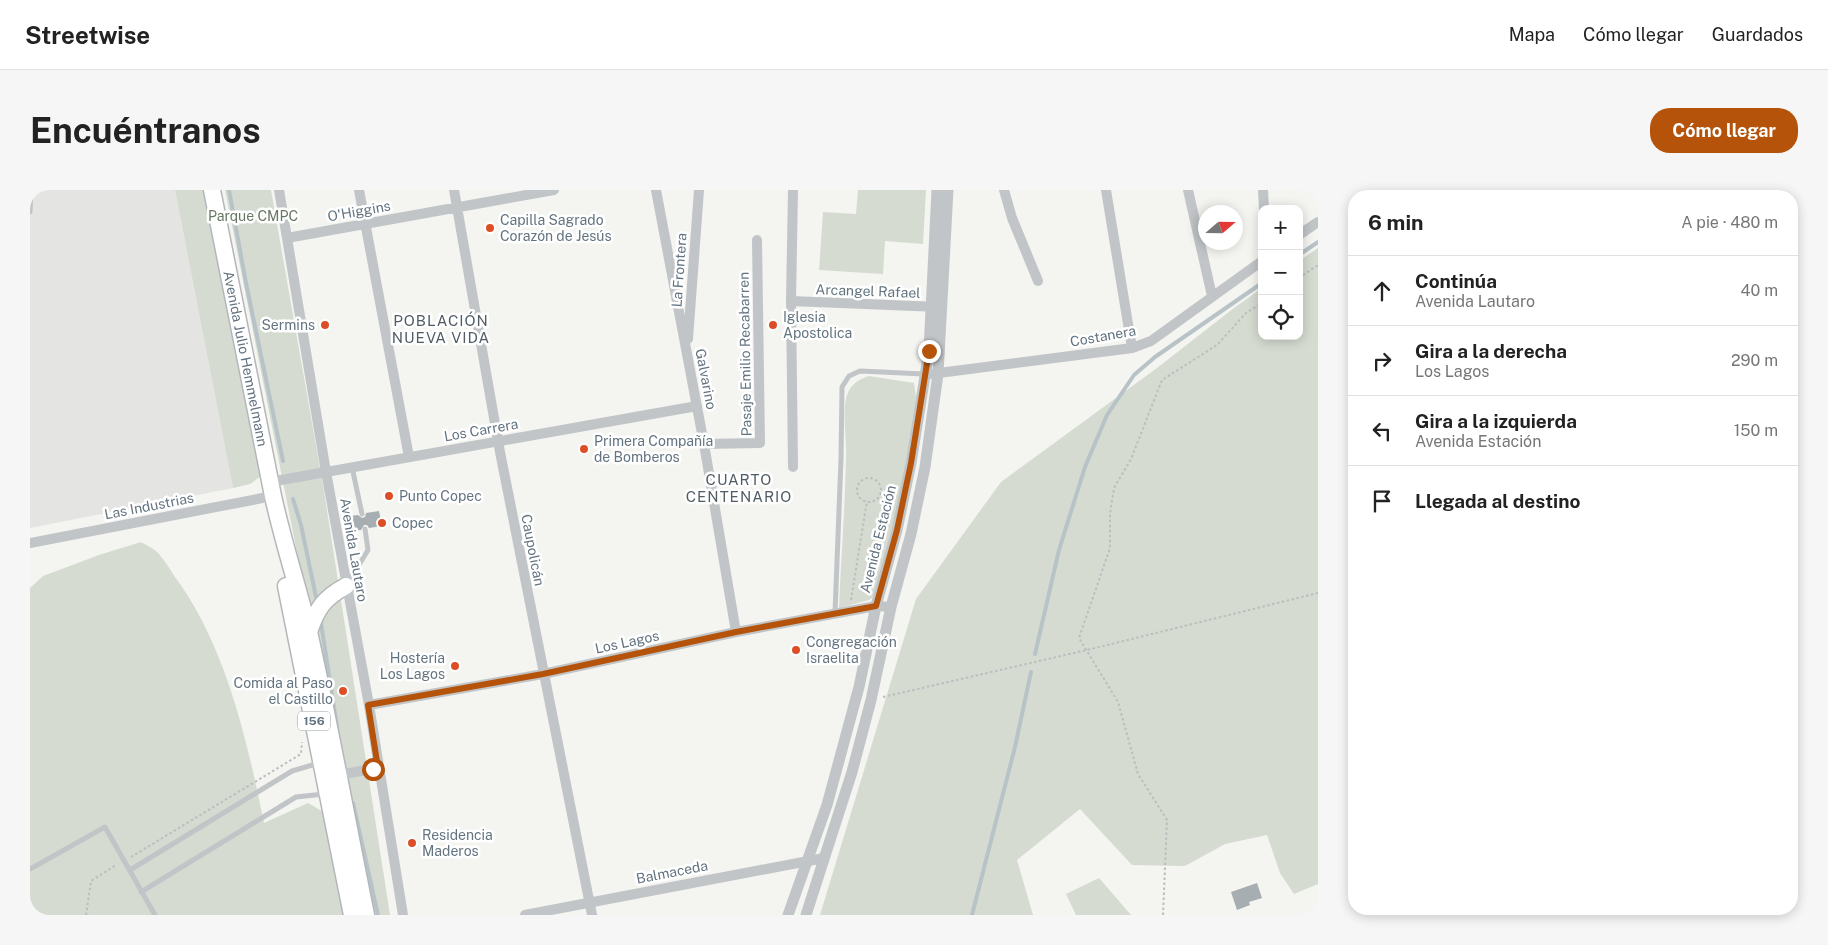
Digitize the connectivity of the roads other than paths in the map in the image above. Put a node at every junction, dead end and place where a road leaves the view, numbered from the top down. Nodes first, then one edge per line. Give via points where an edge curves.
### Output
1 (31, 190) edge
2 (212, 190) edge
3 (278, 190) edge
4 (359, 190) edge
5 (454, 190) edge
6 (554, 190) edge
7 (656, 190) edge
8 (699, 190) edge
9 (793, 190) edge
10 (936, 190) edge
11 (948, 190) edge
12 (1004, 190) edge
13 (1106, 190) edge
14 (1188, 190) edge
15 (1263, 190) edge
16 (1264, 205) edge
17 (457, 208) junction
18 (30, 212) edge
19 (1318, 222) edge
20 (365, 224) junction
21 (1303, 232) edge
22 (287, 238) junction
23 (757, 240) dead end
24 (1258, 264) edge
25 (1038, 281) dead end
26 (1212, 296) junction
27 (791, 301) junction
28 (937, 307) junction
29 (1132, 348) junction
30 (687, 352) junction
31 (924, 374) junction
32 (938, 374) junction
33 (697, 406) junction
34 (498, 440) junction
35 (704, 444) junction
36 (409, 457) junction
37 (352, 467) junction
38 (793, 467) dead end
39 (326, 472) junction
40 (272, 489) junction
41 (362, 514) dead end
42 (280, 527) junction
43 (365, 529) dead end
44 (30, 543) edge
45 (346, 586) junction
46 (876, 606) junction
47 (891, 607) junction
48 (835, 614) junction
49 (308, 632) junction
50 (736, 632) junction
51 (543, 674) junction
52 (368, 705) junction
53 (328, 760) junction
54 (378, 768) junction
55 (338, 775) junction
56 (335, 793) junction
57 (824, 858) junction
58 (808, 860) junction
59 (30, 870) edge
60 (130, 870) junction
61 (141, 892) junction
62 (589, 903) junction
63 (155, 915) edge
64 (352, 915) edge
65 (366, 915) edge
66 (403, 915) edge
67 (525, 915) edge
68 (592, 915) edge
69 (788, 915) edge
70 (806, 915) edge

1 - 18 lane
2 - 40 highway, Avenida Julio Hemmelmann / 156
3 - 22 street, Avenida Lautaro
4 - 20 street
5 - 17 street, Caupolicán
6 - 17 street, O'Higgins
7 - 30 street, Galvarino
8 - 30 street, La Frontera
9 - 27 street
10 - 28 street, Avenida Estación
11 - 28 street, Avenida Estación
12 - 25 street
13 - 29 street
14 - 26 street
15 - 16 street
17 - 20 street, O'Higgins
17 - 34 street, Caupolicán
19 - 21 street
20 - 22 street, O'Higgins
20 - 36 street
22 - 39 street, Avenida Lautaro
23 - 35 street, Pasaje Emilio Recabarren via 760,444
24 - 26 street, Costanera
26 - 29 street, Costanera via 1152,341
27 - 28 street, Arcangel Rafael
27 - 38 street
28 - 31 street, Avenida Estación
28 - 32 street, Avenida Estación
29 - 32 street, Costanera
30 - 33 street, Galvarino
31 - 32 street, Costanera
31 - 46 street, Avenida Estación via 911,463
31 - 48 lane via 860,371 848,376 842,387
32 - 47 street, Avenida Estación via 921,486
33 - 34 street, Los Carrera
33 - 35 street, Galvarino
34 - 36 street, Los Carrera
34 - 51 street, Caupolicán
35 - 50 street, Galvarino
36 - 37 street, Los Carrera
37 - 39 street, Los Carrera
37 - 41 lane
39 - 40 street, Los Carrera
39 - 45 street, Avenida Lautaro
40 - 42 highway, Avenida Julio Hemmelmann / 156
40 - 44 street, Las Industrias
42 - 49 highway, Avenida Julio Hemmelmann / 156
42 - 53 highway, Avenida Julio Hemmelmann / 156 via 280,557 316,734
43 - 45 lane via 368,550
45 - 49 highway via 322,603
45 - 52 street, Avenida Lautaro
46 - 47 street, Los Lagos
46 - 48 street, Los Lagos
46 - 58 street, Avenida Estación via 857,696
47 - 57 street, Avenida Estación via 852,772
48 - 50 street, Los Lagos
49 - 53 highway, Avenida Julio Hemmelmann / 156
50 - 51 street, Los Lagos
51 - 52 street, Los Lagos
51 - 62 street, Caupolicán
52 - 54 street, Avenida Lautaro
53 - 55 highway, Avenida Julio Hemmelmann / 156
53 - 56 highway, Avenida Julio Hemmelmann / 156
53 - 60 lane via 292,771
54 - 55 street
54 - 66 street, Avenida Lautaro
55 - 56 highway, Avenida Julio Hemmelmann / 156
56 - 61 lane via 296,797
56 - 64 highway, Avenida Julio Hemmelmann / 156
56 - 65 highway, Avenida Julio Hemmelmann / 156
57 - 58 street, Balmaceda
57 - 70 street, Avenida Estación
58 - 62 street, Balmaceda
58 - 69 street, Avenida Estación
59 - 60 lane via 105,826
60 - 61 lane
61 - 63 lane
62 - 67 street, Balmaceda
62 - 68 street, Caupolicán

